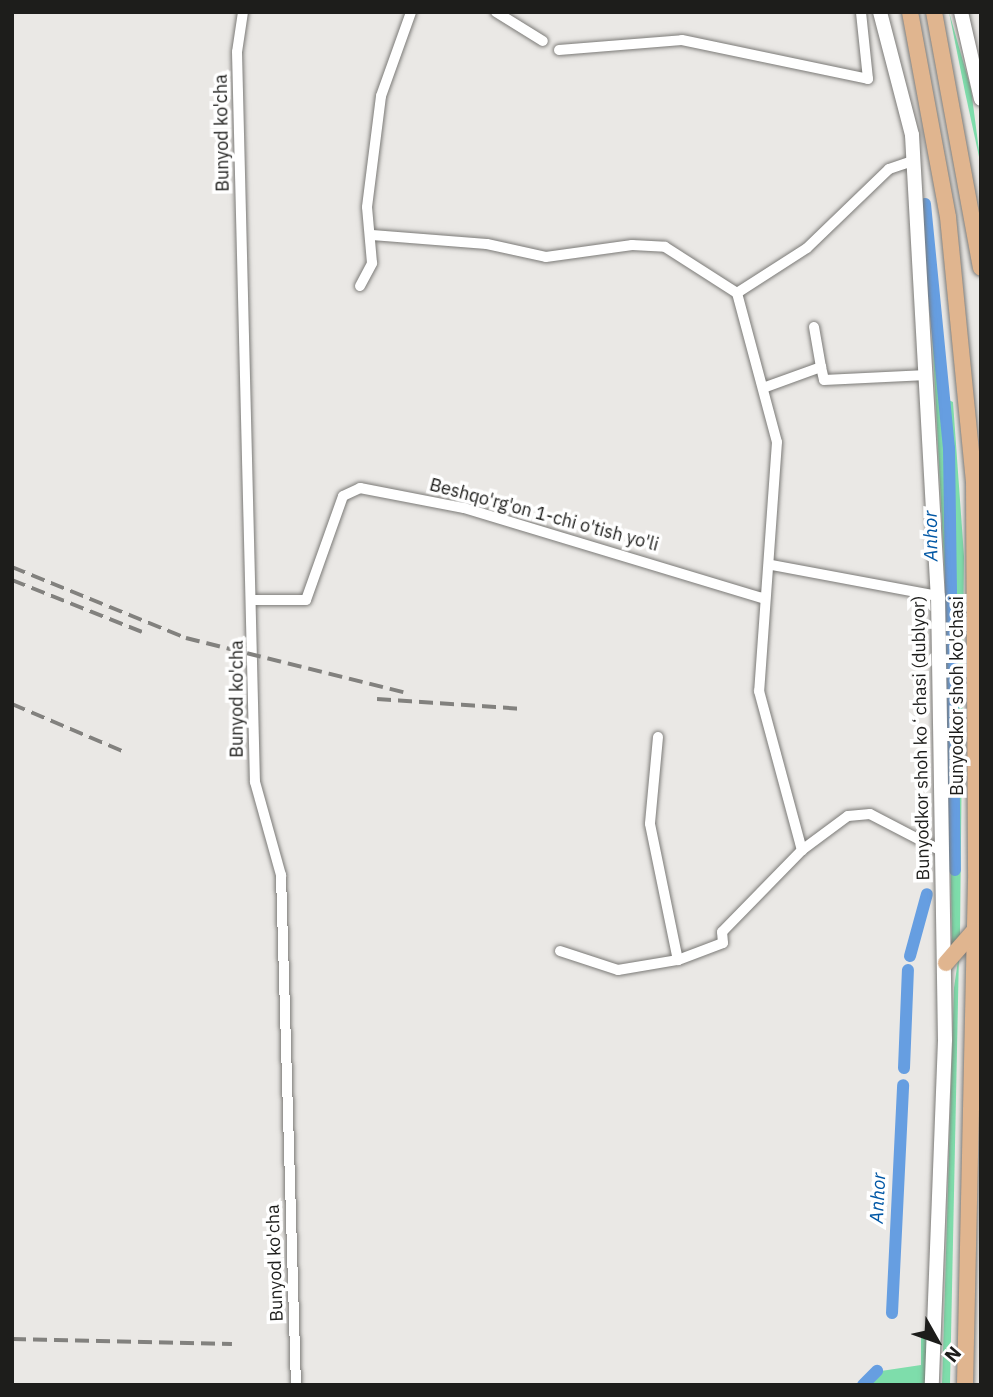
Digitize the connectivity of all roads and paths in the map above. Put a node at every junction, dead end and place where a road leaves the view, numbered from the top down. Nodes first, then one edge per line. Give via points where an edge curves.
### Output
1 (411, 12) edge
2 (496, 12) edge
3 (860, 12) edge
4 (880, 12) edge
5 (910, 12) edge
6 (933, 12) edge
7 (961, 12) edge
8 (239, 13) edge
9 (543, 41) dead end
10 (559, 50) dead end
11 (981, 99) edge
12 (912, 161) junction
13 (372, 235) junction
14 (981, 268) edge
15 (360, 286) dead end
16 (737, 293) junction
17 (814, 327) dead end
18 (821, 368) junction
19 (927, 375) junction
20 (763, 387) junction
21 (772, 565) junction
22 (939, 596) junction
23 (762, 598) junction
24 (254, 600) junction
25 (979, 600) edge
26 (658, 737) dead end
27 (802, 850) junction
28 (941, 851) junction
29 (974, 931) junction
30 (561, 950) dead end
31 (678, 960) junction
32 (946, 963) junction
33 (977, 1005) edge
34 (296, 1385) edge
35 (932, 1385) edge
36 (965, 1385) edge

1 - 13 street via 381,96 367,207
2 - 9 street
3 - 10 street via 868,79 681,40
4 - 12 street, Bunyodkor shoh koʻchasi (dublyor)
5 - 25 main road, Bunyodkor shoh ko'chasi via 935,132 959,306
6 - 14 main road
7 - 11 street
8 - 24 street, Bunyod ko'cha
12 - 16 street via 889,169 807,248
12 - 19 street, Bunyodkor shoh koʻchasi (dublyor)
13 - 15 street via 369,277
13 - 16 street via 487,244 546,257 632,245 665,247
16 - 20 street
17 - 18 street
18 - 19 street via 824,380
18 - 20 street
19 - 22 street, Bunyodkor shoh koʻchasi (dublyor)
20 - 21 street via 777,442
21 - 22 street
21 - 23 street
22 - 28 street, Bunyodkor shoh koʻchasi (dublyor)
23 - 24 street, Beshqo'rg'on 1-chi o'tish yo'li via 464,508 360,488 343,496 306,600
23 - 27 street via 763,718
24 - 34 street, Bunyod ko'cha via 255,782 281,875
25 - 29 main road, Bunyodkor shoh ko'chasi
26 - 31 street via 650,824
27 - 28 street via 848,817 870,814
27 - 31 street via 722,932 723,943
28 - 32 street, Bunyodkor shoh koʻchasi (dublyor)
29 - 32 main road
29 - 33 main road, Bunyodkor shoh ko'chasi
30 - 31 street via 618,970
32 - 35 street, Bunyodkor shoh koʻchasi (dublyor)
33 - 36 main road, Bunyodkor shoh ko'chasi

